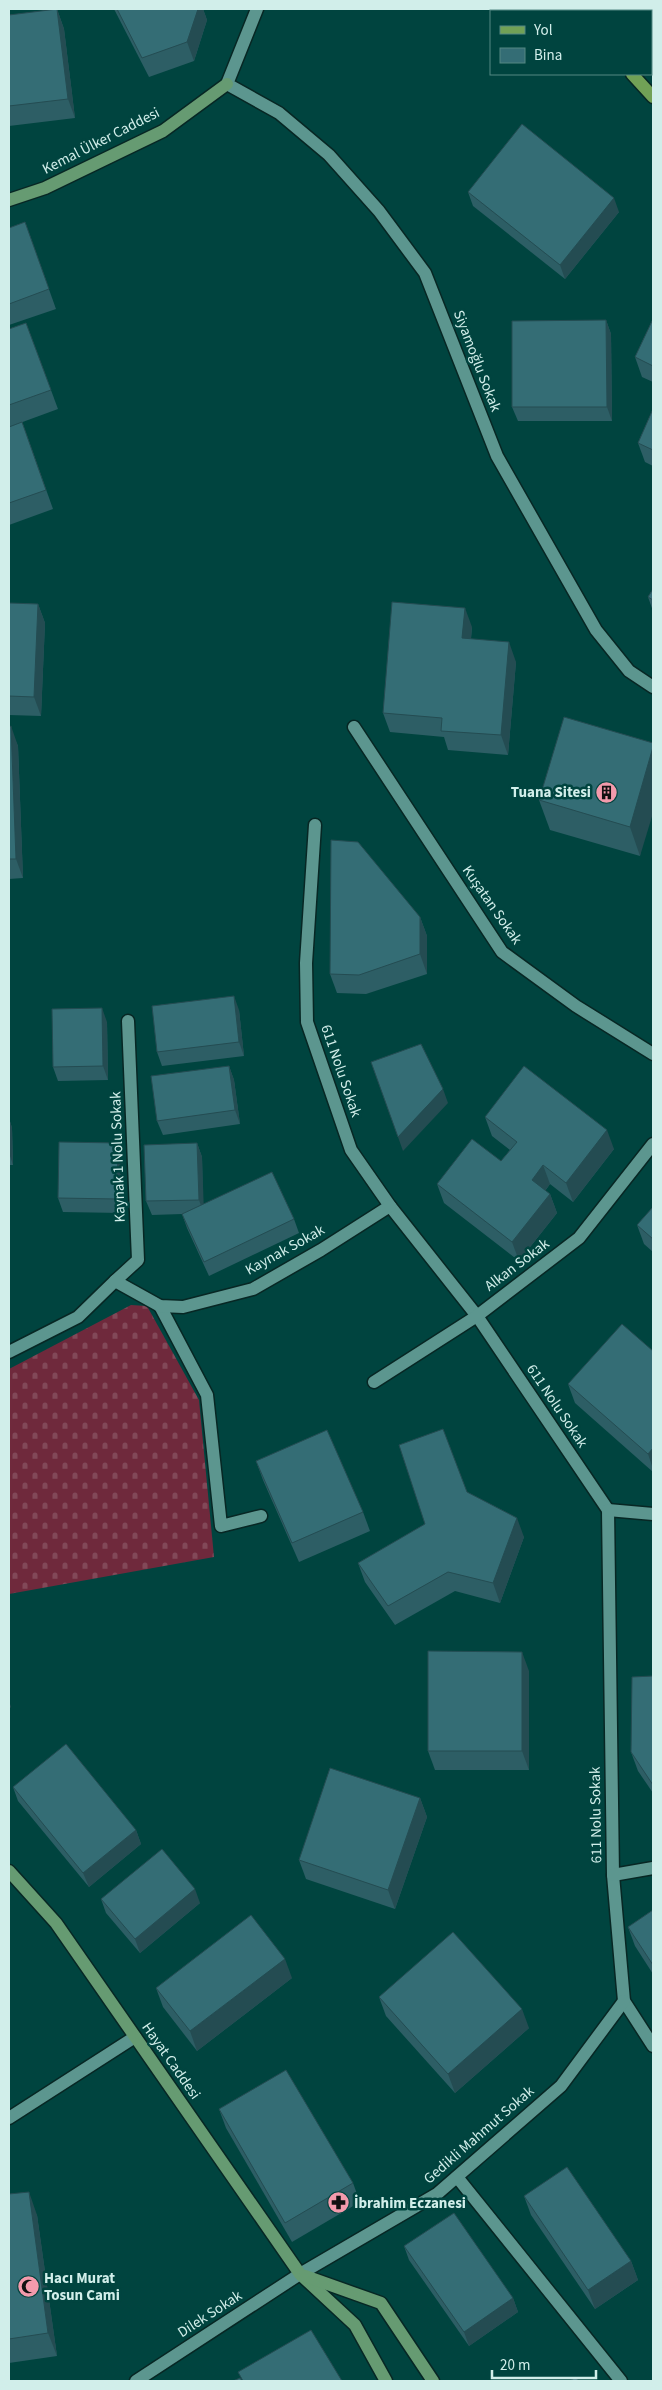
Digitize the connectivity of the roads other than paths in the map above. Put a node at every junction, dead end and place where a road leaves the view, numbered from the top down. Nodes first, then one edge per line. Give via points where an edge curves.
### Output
1 (257, 9) edge
2 (633, 75) edge
3 (227, 84) junction
4 (653, 97) edge
5 (9, 200) edge
6 (653, 687) edge
7 (354, 727) dead end
8 (314, 825) dead end
9 (128, 1021) dead end
10 (653, 1054) edge
11 (653, 1144) edge
12 (390, 1206) junction
13 (115, 1281) junction
14 (160, 1306) junction
15 (477, 1316) junction
16 (9, 1352) edge
17 (374, 1382) dead end
18 (608, 1510) junction
19 (653, 1514) edge
20 (261, 1516) dead end
21 (653, 1868) edge
22 (9, 1871) edge
23 (613, 1875) junction
24 (624, 2001) junction
25 (134, 2037) junction
26 (653, 2046) edge
27 (9, 2118) edge
28 (457, 2177) junction
29 (300, 2274) junction
30 (136, 2381) edge
31 (386, 2381) edge
32 (433, 2381) edge
33 (621, 2381) edge

1 - 3 street
2 - 4 main road
3 - 5 street, Kemal Ülker Caddesi via 163,131 45,188
3 - 6 street, Siyamoğlu Sokak via 279,113 329,155 379,211 426,273 497,456 596,630 629,671
7 - 10 street, Kuşatan Sokak via 502,952 576,1006
8 - 12 street, 611 Nolu Sokak via 306,963 307,1022 351,1150
9 - 13 street, Kaynak 1 Nolu Sokak via 138,1260
11 - 15 street, Alkan Sokak via 579,1238
12 - 14 street, Kaynak Sokak via 253,1289 183,1307
12 - 15 street, 611 Nolu Sokak
13 - 14 street, Kaynak Sokak
13 - 16 street via 78,1318
14 - 20 street via 207,1395 222,1526
15 - 17 street, Alkan Sokak
15 - 18 street, 611 Nolu Sokak
18 - 19 street
18 - 23 street, 611 Nolu Sokak
21 - 23 street
22 - 25 street, Hayat Caddesi via 56,1923
23 - 24 street, 611 Nolu Sokak
24 - 26 street, 611 Nolu Sokak
24 - 28 street, Gedikli Mahmut Sokak via 561,2086
25 - 27 street
25 - 29 street, Hayat Caddesi
28 - 29 street, Gedikli Mahmut Sokak via 437,2194
28 - 33 street
29 - 30 street, Dilek Sokak
29 - 31 street, Hayat Caddesi via 355,2325
29 - 32 street via 381,2303

